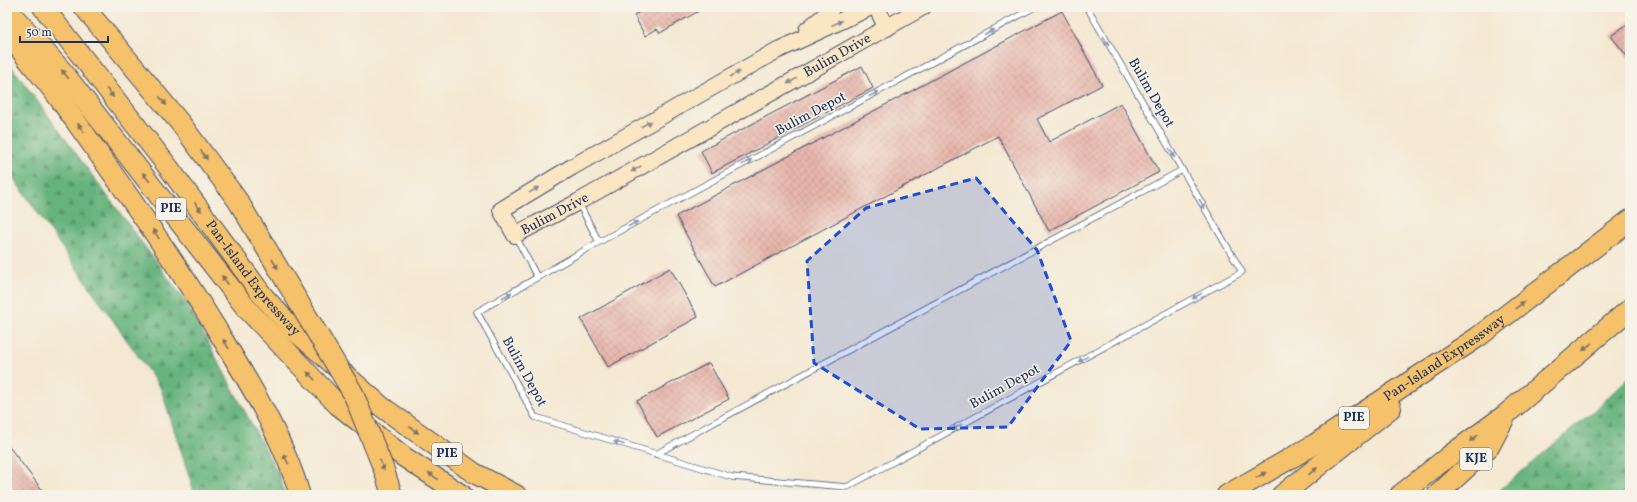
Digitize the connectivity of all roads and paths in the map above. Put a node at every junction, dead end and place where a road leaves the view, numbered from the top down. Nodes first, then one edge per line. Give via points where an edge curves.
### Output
1 (43, 7) edge
2 (84, 7) edge
3 (832, 7) edge
4 (871, 7) edge
5 (876, 7) edge
6 (923, 7) edge
7 (1035, 7) edge
8 (1087, 7) edge
9 (7, 9) edge
10 (904, 12) edge
11 (887, 28) junction
12 (7, 30) edge
13 (776, 51) junction
14 (1182, 170) junction
15 (578, 202) junction
16 (1630, 220) edge
17 (515, 235) junction
18 (599, 242) junction
19 (537, 278) junction
20 (1630, 309) edge
21 (1478, 337) junction
22 (1505, 415) junction
23 (656, 454) junction
24 (300, 495) edge
25 (392, 495) edge
26 (462, 495) edge
27 (516, 495) edge
28 (1228, 495) edge
29 (1282, 495) edge
30 (1400, 495) edge
31 (1437, 495) edge

1 -> 27 highway, Pan-Island Expressway / PIE via 169,168 263,296 294,330 382,407 474,473
2 -> 25 highway, bridge via 181,124 238,201 353,393
3 - 13 street via 830,12
13 -> 4 street, Bulim Drive
5 - 11 street
6 - 10 street, Bulim Drive
18 -> 7 lane, Bulim Depot
8 -> 14 lane, Bulim Depot
26 -> 9 highway, Pan-Island Expressway / PIE via 404,457 338,405 247,310 64,72
10 - 11 street, Bulim Drive
11 -> 15 street, Bulim Drive
24 -> 12 highway via 294,473 251,387 198,297 143,214 57,94
17 -> 13 street, Bulim Drive via 501,210
14 - 23 lane
14 -> 23 lane, Bulim Depot via 1242,272 847,487 732,477
15 - 17 street, Bulim Drive
15 - 18 lane
21 -> 16 highway, Pan-Island Expressway / PIE
17 - 19 lane
18 - 19 lane, Bulim Depot
23 -> 19 lane, Bulim Depot via 535,417 478,312
20 -> 22 highway
28 -> 21 highway, Pan-Island Expressway / PIE via 1314,444
29 -> 21 highway
22 -> 30 highway
22 - 31 highway, KJE via 1489,447

